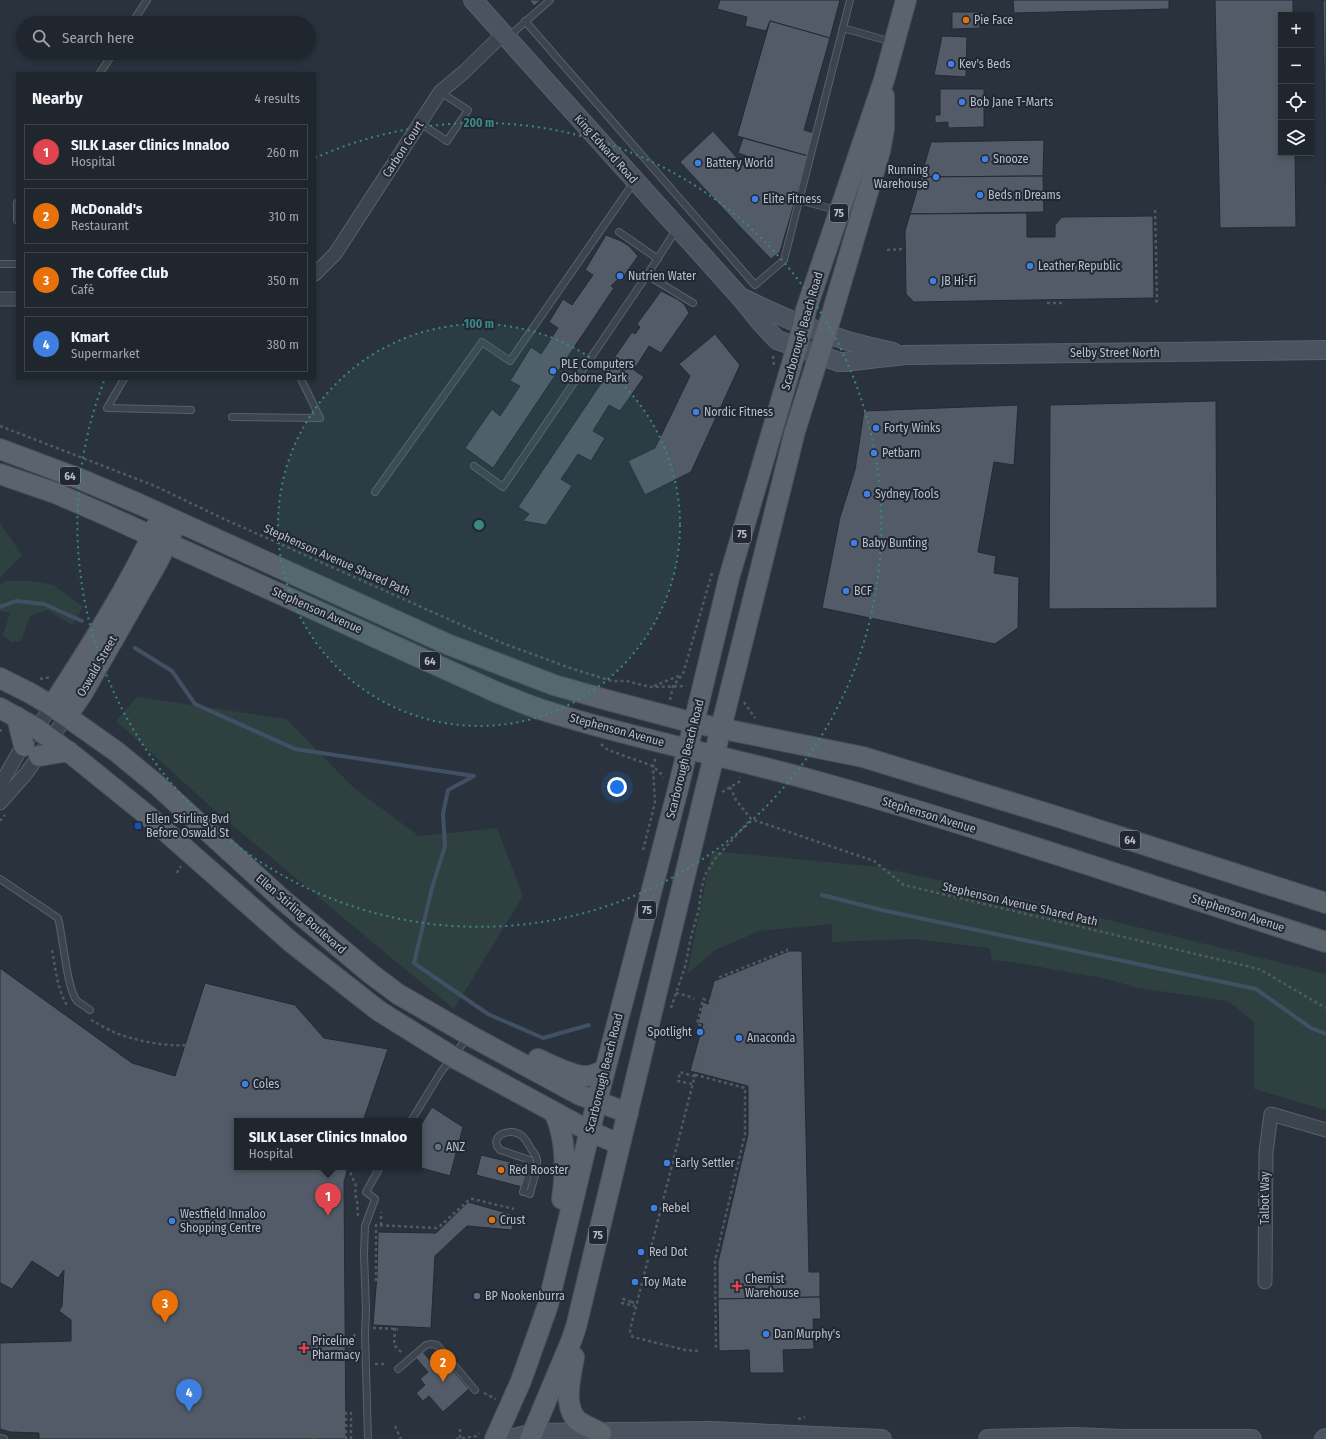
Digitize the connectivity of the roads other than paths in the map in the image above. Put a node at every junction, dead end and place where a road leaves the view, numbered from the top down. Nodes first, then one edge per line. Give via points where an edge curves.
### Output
1 (147, 0) edge
2 (473, 0) edge
3 (550, 0) edge
4 (850, 0) edge
5 (906, 0) edge
6 (137, 16) edge
7 (525, 21) junction
8 (843, 28) junction
9 (505, 36) junction
10 (895, 43) junction
11 (108, 60) edge
12 (101, 72) edge
13 (884, 80) junction
14 (440, 92) junction
15 (420, 123) junction
16 (635, 180) junction
17 (799, 200) junction
18 (839, 211) junction
19 (677, 228) junction
20 (619, 232) dead end
21 (658, 259) junction
22 (0, 264) edge
23 (16, 264) edge
24 (316, 273) edge
25 (647, 275) junction
26 (740, 297) junction
27 (0, 299) edge
28 (16, 299) edge
29 (693, 303) dead end
30 (803, 326) junction
31 (826, 333) junction
32 (796, 347) junction
33 (1326, 350) edge
34 (819, 355) junction
35 (905, 355) junction
36 (123, 380) edge
37 (301, 380) edge
38 (191, 410) dead end
39 (232, 417) dead end
40 (0, 449) edge
41 (474, 466) dead end
42 (0, 474) edge
43 (375, 492) dead end
44 (170, 518) junction
45 (160, 539) junction
46 (0, 678) edge
47 (0, 708) edge
48 (59, 711) junction
49 (17, 717) junction
50 (694, 723) junction
51 (722, 729) junction
52 (44, 733) junction
53 (687, 749) junction
54 (32, 751) junction
55 (68, 751) junction
56 (715, 755) junction
57 (1, 802) edge
58 (0, 880) edge
59 (1326, 903) edge
60 (1326, 942) edge
61 (90, 1010) dead end
62 (468, 1035) junction
63 (453, 1057) junction
64 (604, 1070) junction
65 (597, 1101) junction
66 (628, 1112) junction
67 (555, 1114) junction
68 (413, 1118) edge
69 (1326, 1130) edge
70 (589, 1132) junction
71 (619, 1144) junction
72 (378, 1170) edge
73 (525, 1193) joint
74 (556, 1269) junction
75 (1265, 1282) dead end
76 (576, 1327) junction
77 (398, 1369) dead end
78 (475, 1390) dead end
79 (601, 1433) junction
80 (702, 1435) edge
81 (531, 1436) edge
82 (0, 1438) edge
83 (486, 1438) edge
84 (4, 1439) edge
85 (368, 1439) edge
86 (510, 1439) edge
87 (882, 1439) edge
88 (988, 1439) edge
89 (1116, 1439) edge
90 (1252, 1439) edge

1 - 6 lane
2 - 9 main road, King Edward Road
3 - 7 lane
4 - 8 lane
5 - 10 main road, Scarborough Beach Road / 75
7 - 9 lane
7 - 17 lane via 755,285 784,260
8 - 10 lane
8 - 17 lane
9 - 14 street, Carbon Court
9 - 16 main road, King Edward Road
10 - 13 main road, Scarborough Beach Road / 75
11 - 12 lane
13 - 18 main road, Scarborough Beach Road / 75
13 - 31 main road, Scarborough Beach Road / 75 via 884,129 880,151
14 - 15 street, Carbon Court
14 - 15 lane via 468,110 447,141
15 - 24 street, Carbon Court via 335,254
16 - 19 main road, King Edward Road
16 - 43 lane via 510,362 482,342
17 - 18 lane
18 - 30 main road, Scarborough Beach Road / 75
19 - 21 lane
19 - 26 main road, King Edward Road
20 - 21 lane
21 - 25 lane
22 - 23 lane
25 - 29 lane
25 - 41 lane via 503,487
26 - 30 main road, King Edward Road
26 - 32 main road, King Edward Road via 777,340
27 - 28 street
30 - 31 main road, King Edward Road
30 - 32 main road, Scarborough Beach Road / 75
31 - 34 main road, Scarborough Beach Road / 75
31 - 35 main road, Selby Street North
32 - 34 main road, King Edward Road
32 - 50 main road, Scarborough Beach Road / 75 via 729,578
33 - 35 main road, Selby Street North
34 - 35 main road, Selby Street North via 844,362
34 - 51 main road, Scarborough Beach Road / 75 via 795,431
36 - 38 lane via 107,408
37 - 39 lane via 320,418
40 - 44 main road, Stephenson Avenue / 64 via 80,479
42 - 45 main road, Stephenson Avenue / 64 via 55,494
44 - 45 main road, Oswald Street
44 - 50 main road, Stephenson Avenue / 64 via 447,644 554,685
45 - 48 main road, Oswald Street via 143,554
45 - 53 main road, Stephenson Avenue / 64 via 496,692 588,724
46 - 48 main road, Ellen Stirling Boulevard
47 - 49 main road
48 - 52 street, Oswald Street
48 - 52 street, Oswald Street
48 - 62 main road, Ellen Stirling Boulevard via 157,785 283,900 370,973 398,994
49 - 52 main road
49 - 54 main road
50 - 51 main road, Stephenson Avenue / 64
50 - 53 main road, Scarborough Beach Road / 75
51 - 56 main road, Scarborough Beach Road / 75
51 - 59 main road, Stephenson Avenue / 64 via 863,757
52 - 54 street, Oswald Street
52 - 54 street, Oswald Street
52 - 55 main road
53 - 56 main road, Stephenson Avenue / 64
53 - 64 main road, Scarborough Beach Road / 75
54 - 55 main road
54 - 57 street, Oswald Street via 15,787
54 - 57 street, Oswald Street via 2,782
55 - 63 main road via 147,815 291,942 379,1011
56 - 60 main road, Stephenson Avenue / 64 via 943,819
56 - 66 main road, Scarborough Beach Road / 75
58 - 61 lane via 58,918 70,987 76,1000
62 - 63 lane
62 - 64 main road via 502,1043 584,1077
62 - 65 main road, Ellen Stirling Boulevard
63 - 67 main road
63 - 68 lane
64 - 65 main road, Scarborough Beach Road / 75
65 - 66 main road, Ellen Stirling Boulevard
65 - 70 main road, Scarborough Beach Road / 75
66 - 71 main road, Scarborough Beach Road / 75
67 - 70 main road
67 - 74 main road via 562,1129 565,1177 556,1240
69 - 75 street, Talbot Way via 1271,1114 1266,1152
70 - 71 main road
70 - 74 main road, Scarborough Beach Road / 75
71 - 76 main road, Scarborough Beach Road / 75
72 - 85 lane via 366,1192 375,1199 365,1226 364,1254
73 - 73 lane via 530,1194 536,1171 536,1156 522,1136 506,1132 497,1139 498,1148 530,1160
74 - 83 main road, Scarborough Beach Road / 75 via 548,1305 521,1381
76 - 79 main road via 569,1385 570,1406 578,1420
76 - 81 main road, Scarborough Beach Road / 75
77 - 78 lane via 426,1345 437,1345
79 - 80 main road
79 - 81 main road
80 - 87 main road
81 - 86 main road
82 - 84 lane
88 - 89 main road
89 - 90 main road

